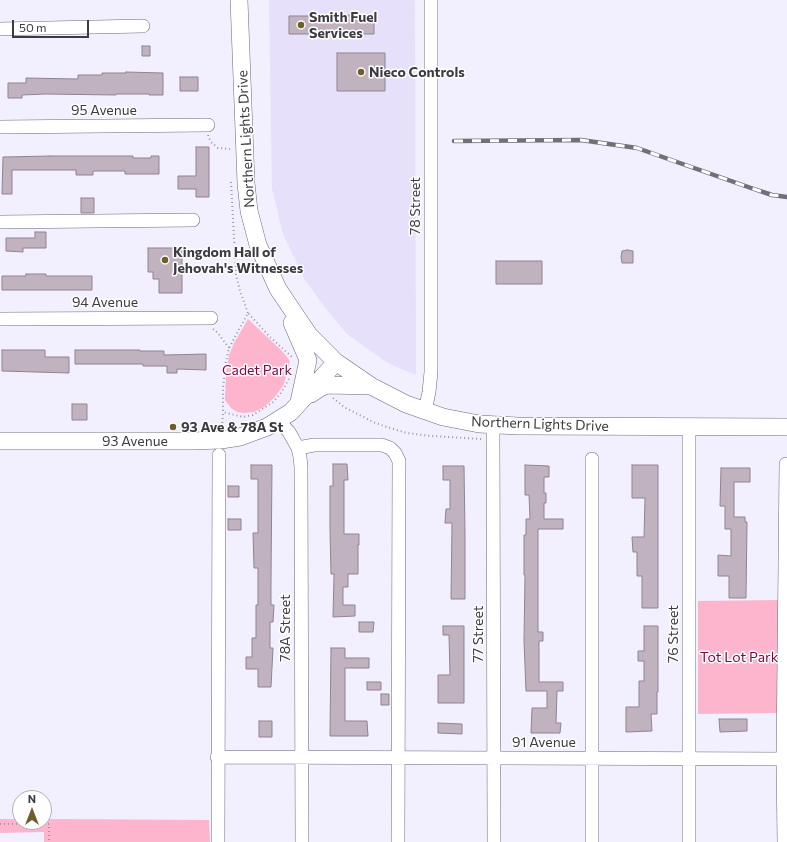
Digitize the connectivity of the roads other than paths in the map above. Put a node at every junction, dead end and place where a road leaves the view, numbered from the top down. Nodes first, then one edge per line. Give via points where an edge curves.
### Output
1 (239, 0) edge
2 (431, 0) edge
3 (144, 26) dead end
4 (0, 28) edge
5 (208, 125) road end
6 (0, 126) edge
7 (193, 220) dead end
8 (0, 222) edge
9 (278, 289) junction
10 (204, 318) road end
11 (0, 319) edge
12 (336, 362) junction
13 (371, 386) junction
14 (298, 404) junction
15 (425, 411) junction
16 (279, 420) junction
17 (493, 425) junction
18 (689, 427) junction
19 (787, 427) edge
20 (0, 441) edge
21 (298, 448) junction
22 (219, 455) dead end
23 (592, 459) dead end
24 (786, 464) dead end
25 (217, 757) junction
26 (301, 758) junction
27 (398, 758) junction
28 (494, 758) junction
29 (592, 759) junction
30 (689, 759) junction
31 (785, 759) edge
32 (218, 842) edge
33 (302, 842) edge
34 (398, 842) edge
35 (494, 842) edge
36 (592, 842) edge
37 (689, 842) edge
38 (784, 842) edge

1 - 9 main road, Northern Lights Drive via 244,148 249,211 258,245
2 - 15 street, 78 Street via 431,372
3 - 4 street
5 - 6 street, 95 Avenue
7 - 8 street
9 - 12 main road, Northern Lights Drive via 309,335
9 - 14 main road via 308,360
10 - 11 street, 94 Avenue
12 - 13 main road, Northern Lights Drive
12 - 14 main road, 93 Avenue
13 - 14 main road via 327,385
13 - 15 main road, Northern Lights Drive
14 - 16 main road, 93 Avenue
15 - 17 main road, Northern Lights Drive via 453,420
16 - 20 main road, 93 Avenue via 250,434 221,440
16 - 21 street, 78A Street
17 - 18 main road, Northern Lights Drive
17 - 28 street, 77 Street
18 - 19 main road, Northern Lights Drive
18 - 30 street, 76 Street
21 - 26 street, 78A Street via 301,467
21 - 27 street via 314,445 382,445 390,448 399,461
22 - 25 street
23 - 29 street
24 - 31 street
25 - 26 street, 91 Avenue
25 - 32 street
26 - 27 street, 91 Avenue
26 - 33 street, 78A Street
27 - 28 street, 91 Avenue
27 - 34 street
28 - 29 street, 91 Avenue
28 - 35 street, 77 Street
29 - 30 street, 91 Avenue
29 - 36 street
30 - 31 street, 91 Avenue
30 - 37 street, 76 Street
31 - 38 street

